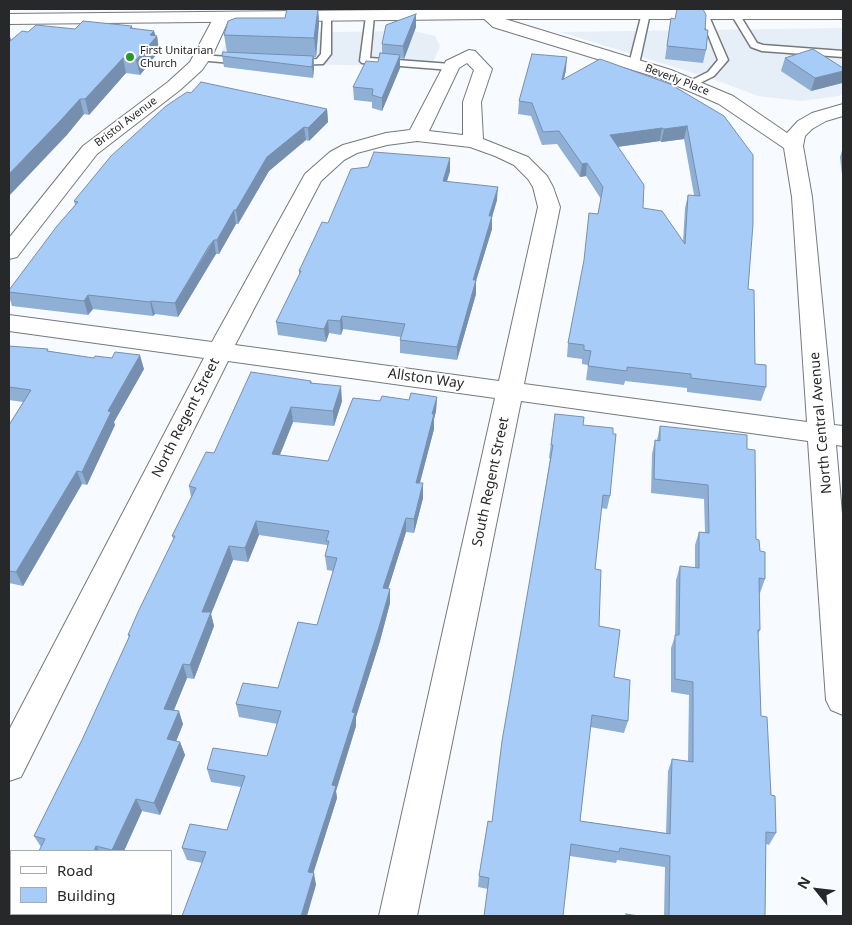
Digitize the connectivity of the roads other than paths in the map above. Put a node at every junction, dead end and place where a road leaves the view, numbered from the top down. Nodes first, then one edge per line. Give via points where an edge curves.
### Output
1 (603, 11) edge
2 (646, 11) edge
3 (772, 11) edge
4 (814, 11) edge
5 (271, 13) edge
6 (704, 14) junction
7 (736, 14) junction
8 (843, 14) edge
9 (327, 16) junction
10 (370, 16) junction
11 (222, 17) junction
12 (9, 19) edge
13 (480, 30) edge
14 (843, 54) edge
15 (201, 58) junction
16 (256, 61) edge
17 (284, 62) edge
18 (634, 64) junction
19 (451, 67) junction
20 (690, 85) junction
21 (843, 110) edge
22 (417, 135) junction
23 (473, 142) junction
24 (794, 146) junction
25 (9, 252) edge
26 (9, 323) edge
27 (220, 351) junction
28 (510, 391) junction
29 (833, 434) edge
30 (843, 700) edge
31 (9, 764) edge
32 (398, 916) edge

1 - 2 street
1 - 13 street
2 - 6 street
2 - 18 lane
3 - 4 street
3 - 7 street
4 - 8 street
5 - 9 street
5 - 11 street
6 - 7 street
6 - 20 lane via 723,60 711,74
7 - 14 lane via 754,45 762,48
9 - 10 street
9 - 17 lane via 326,54 320,62
10 - 13 street
10 - 19 lane via 365,61
11 - 12 street via 41,23
11 - 15 street, Bristol Avenue
13 - 18 street, Beverly Place via 499,23
13 - 19 street
13 - 23 street via 483,69 472,102
15 - 16 lane
15 - 25 street, Bristol Avenue via 174,86 90,150
18 - 20 street, Beverly Place
19 - 22 street
20 - 24 street, Beverly Place via 726,100
21 - 24 street via 805,125 796,135
22 - 23 street, South Regent Street
22 - 27 street, North Regent Street via 350,149 316,173
23 - 28 street, South Regent Street via 527,165 543,186 549,207
24 - 29 street, North Central Avenue
26 - 27 street, Allston Way
27 - 28 street, Allston Way
27 - 31 street, North Regent Street
28 - 29 street, Allston Way
28 - 32 street, South Regent Street
29 - 30 street, North Central Avenue

